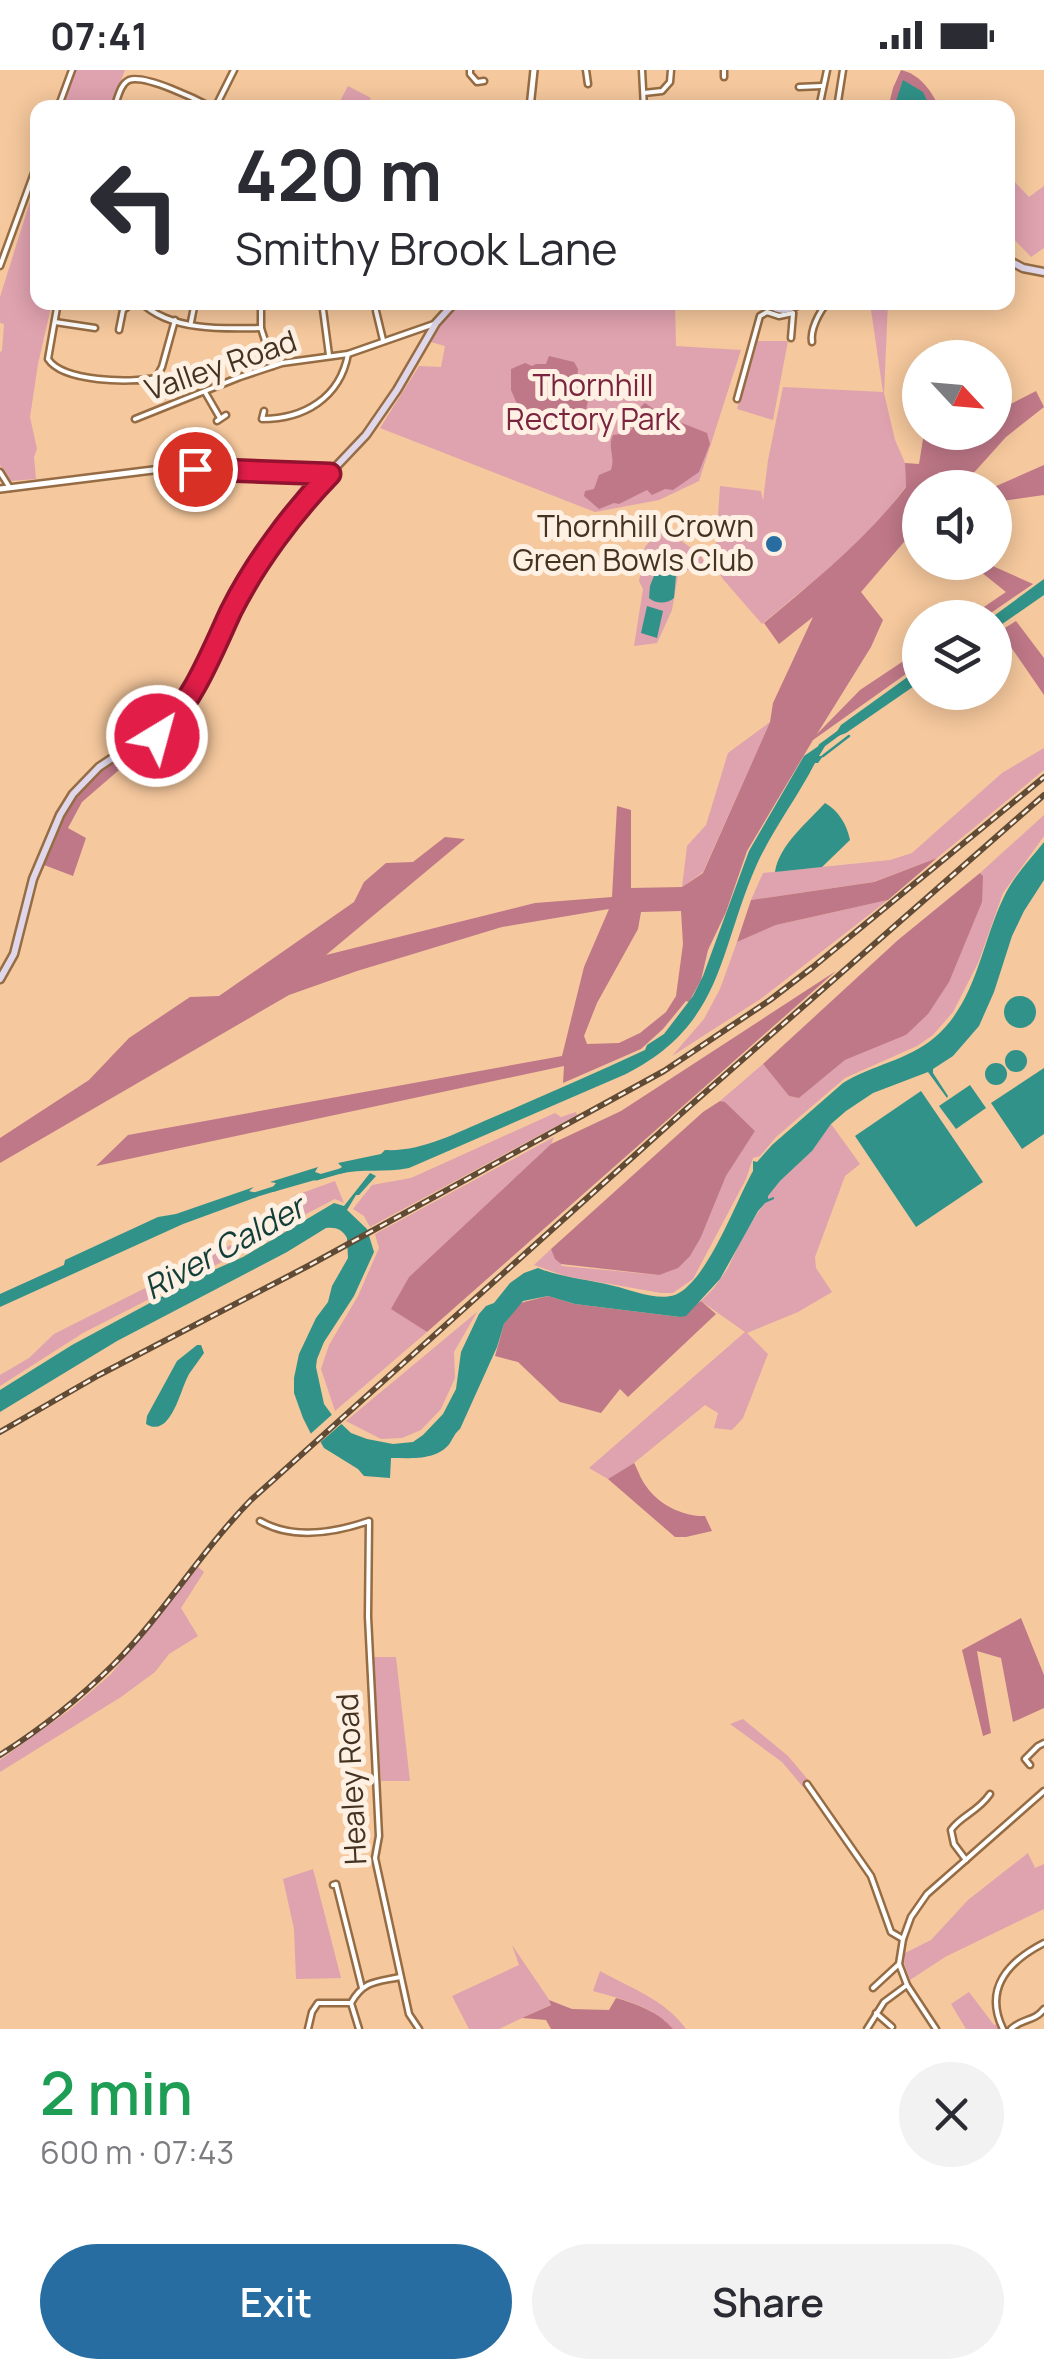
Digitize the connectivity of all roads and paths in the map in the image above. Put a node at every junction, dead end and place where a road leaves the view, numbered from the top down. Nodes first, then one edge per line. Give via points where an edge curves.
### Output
1 (72, 70) edge
2 (234, 70) edge
3 (470, 70) edge
4 (534, 70) edge
5 (586, 70) edge
6 (642, 70) edge
7 (671, 70) edge
8 (827, 70) edge
9 (842, 70) edge
10 (484, 81) dead end
11 (588, 84) dead end
12 (822, 86) junction
13 (799, 87) dead end
14 (644, 93) junction
15 (61, 100) edge
16 (117, 100) edge
17 (195, 100) edge
18 (218, 100) edge
19 (531, 100) edge
20 (644, 100) edge
21 (821, 100) edge
22 (838, 100) edge
23 (30, 184) edge
24 (1015, 264) edge
25 (0, 266) edge
26 (1044, 272) edge
27 (57, 310) edge
28 (123, 310) edge
29 (150, 310) edge
30 (193, 310) edge
31 (261, 310) edge
32 (323, 310) edge
33 (448, 310) edge
34 (780, 310) edge
35 (821, 310) edge
36 (376, 311) dead end
37 (792, 311) junction
38 (175, 320) junction
39 (55, 322) junction
40 (436, 323) junction
41 (190, 324) junction
42 (95, 328) dead end
43 (262, 328) junction
44 (119, 330) dead end
45 (791, 338) dead end
46 (383, 340) junction
47 (812, 342) dead end
48 (348, 354) junction
49 (329, 355) junction
50 (273, 366) junction
51 (205, 391) junction
52 (737, 399) dead end
53 (264, 411) dead end
54 (226, 414) dead end
55 (135, 418) dead end
56 (0, 472) edge
57 (330, 474) junction
58 (10, 488) junction
59 (0, 489) edge
60 (0, 978) edge
61 (260, 1521) dead end
62 (1044, 1744) edge
63 (1030, 1765) dead end
64 (807, 1784) dead end
65 (1044, 1792) edge
66 (990, 1794) dead end
67 (966, 1860) junction
68 (332, 1885) dead end
69 (903, 1939) junction
70 (1044, 1943) edge
71 (1021, 1958) junction
72 (899, 1964) junction
73 (1026, 1964) dead end
74 (400, 1977) junction
75 (907, 1985) junction
76 (362, 1988) junction
77 (873, 1988) dead end
78 (351, 2002) junction
79 (1044, 2010) edge
80 (876, 2014) junction
81 (892, 2027) edge
82 (308, 2029) edge
83 (359, 2029) edge
84 (419, 2029) edge
85 (867, 2029) edge
86 (936, 2029) edge
87 (1003, 2029) edge
88 (1010, 2029) edge

1 - 15 street
2 - 18 street
3 - 10 street via 476,82
4 - 19 street
5 - 11 street
6 - 14 street
7 - 14 street via 662,91
8 - 12 street
9 - 22 street
12 - 13 street
12 - 21 street
14 - 20 street
16 - 17 street via 132,79
23 - 25 street
24 - 26 main road
27 - 39 street
28 - 44 street
29 - 38 street
30 - 41 street
31 - 43 street
32 - 49 street
33 - 40 main road
34 - 37 main road
35 - 47 street
36 - 46 street
37 - 45 street
37 - 52 street via 760,316
38 - 39 street via 156,378 116,381 54,368 48,358
38 - 41 street
39 - 42 street
40 - 46 street, Valley Road
40 - 57 main road via 366,435
41 - 43 street
43 - 50 street
46 - 48 street, Valley Road
48 - 49 street, Valley Road
48 - 53 street via 341,378 302,414 262,419
49 - 50 street, Valley Road
50 - 51 street, Valley Road
51 - 54 street via 218,420
51 - 55 street, Valley Road
56 - 58 street
57 - 58 street via 161,469
57 - 60 main road via 254,572 165,728 99,767 72,794 33,879 14,954
58 - 59 street
61 - 74 street, Healey Road via 286,1532 369,1521 375,1858
62 - 63 street via 1022,1759
64 - 69 street via 871,1876 891,1932
65 - 67 street
66 - 67 street via 951,1830
67 - 69 street via 916,1907
68 - 76 street
69 - 72 street
70 - 71 street
71 - 73 street
71 - 87 street via 998,1985
72 - 75 street
72 - 77 street
74 - 76 street
74 - 84 street, Healey Road
75 - 80 street
75 - 86 street
76 - 78 street
78 - 82 street via 318,2003
78 - 83 street
79 - 88 street
80 - 81 street
80 - 85 street

